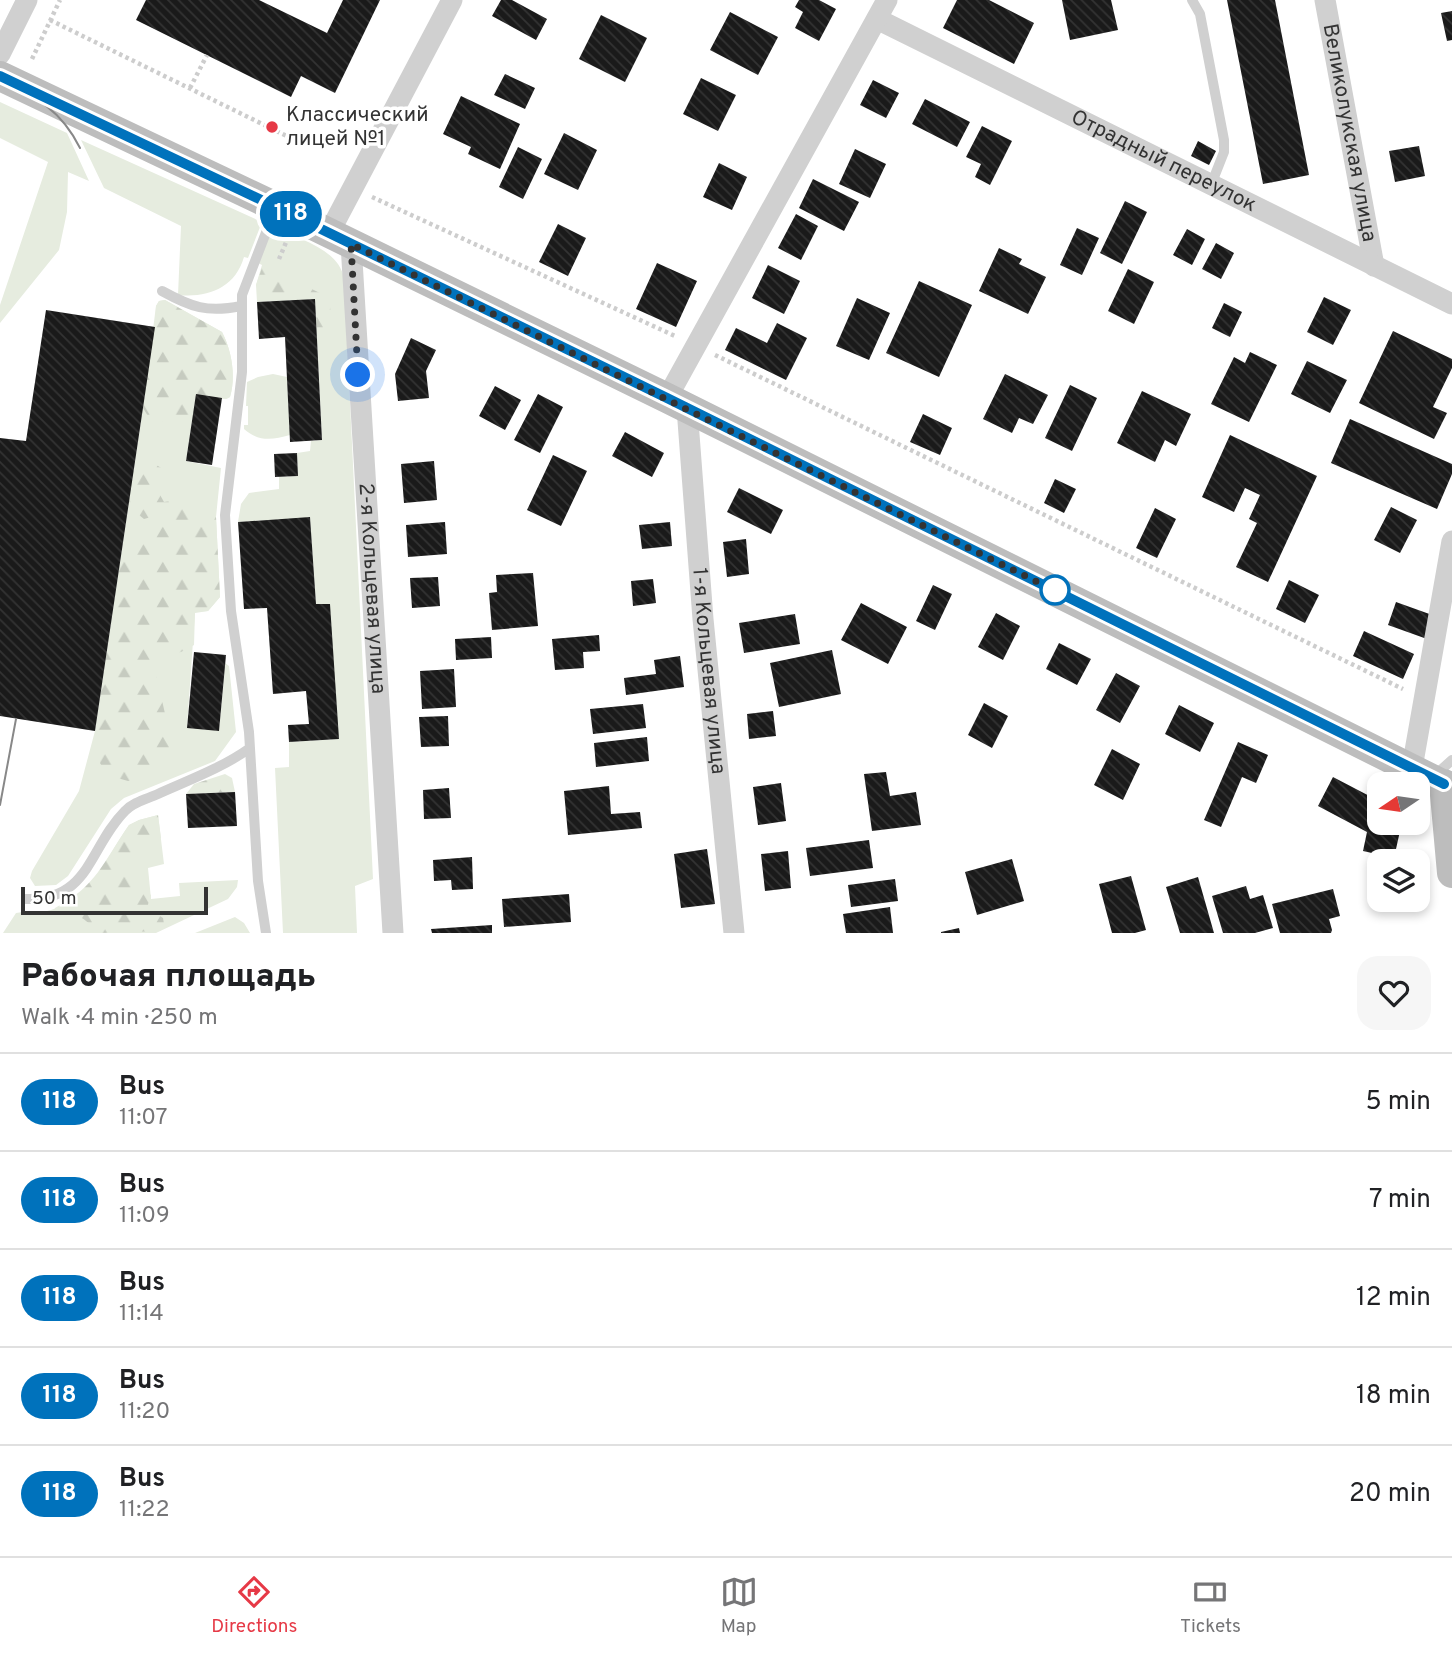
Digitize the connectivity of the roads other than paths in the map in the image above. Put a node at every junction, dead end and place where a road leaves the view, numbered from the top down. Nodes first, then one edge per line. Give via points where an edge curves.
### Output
1 (27, 0) edge
2 (453, 0) edge
3 (1192, 0) edge
4 (1325, 0) edge
5 (882, 9) edge
6 (0, 54) edge
7 (0, 76) edge
8 (1211, 185) junction
9 (276, 207) junction
10 (340, 239) junction
11 (1374, 266) junction
12 (162, 291) dead end
13 (1452, 304) edge
14 (241, 306) junction
15 (677, 403) junction
16 (1452, 541) edge
17 (250, 748) junction
18 (1439, 776) edge
19 (1452, 873) edge
20 (26, 899) dead end
21 (266, 933) edge
22 (393, 933) edge
23 (734, 933) edge

1 - 6 street
2 - 10 street via 353,188
3 - 8 lane via 1199,14 1224,140
4 - 11 street, Великолукская улица
5 - 8 street, Отрадный переулок
5 - 15 street via 695,345
7 - 9 street
8 - 11 street, Отрадный переулок
9 - 10 street
9 - 14 lane
10 - 15 street
10 - 22 street, 2-я Кольцевая улица
11 - 13 street, Отрадный переулок
12 - 14 lane via 202,309
14 - 17 lane via 242,372 225,525 231,611
15 - 18 street
15 - 23 street, 1-я Кольцевая улица
16 - 18 street via 1425,700
17 - 20 lane via 224,765 125,810 75,884 43,899
17 - 21 lane
18 - 19 street

